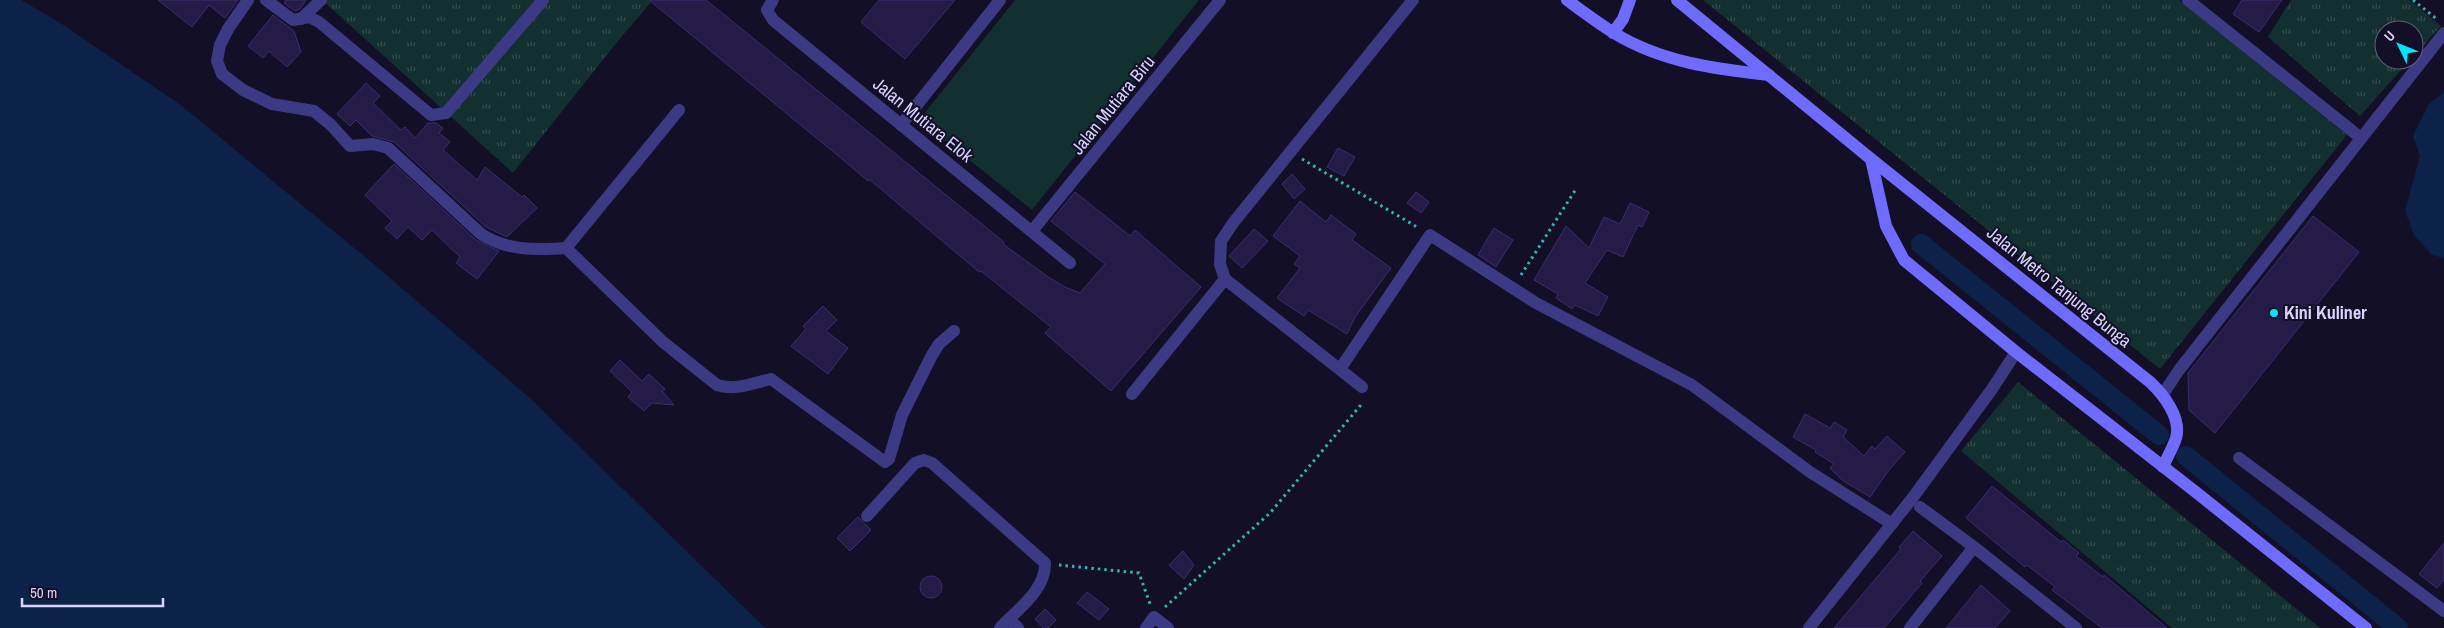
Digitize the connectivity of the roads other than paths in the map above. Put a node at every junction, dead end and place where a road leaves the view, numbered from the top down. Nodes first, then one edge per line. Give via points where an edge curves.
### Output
1 (248, 0) edge
2 (266, 0) edge
3 (321, 0) edge
4 (543, 0) edge
5 (773, 0) edge
6 (1000, 0) edge
7 (1220, 0) edge
8 (1413, 0) edge
9 (1567, 0) edge
10 (1630, 0) edge
11 (1677, 0) edge
12 (2188, 0) edge
13 (300, 20) junction
14 (2444, 32) edge
15 (1614, 33) junction
16 (1769, 75) junction
17 (680, 110) dead end
18 (901, 125) junction
19 (2361, 138) junction
20 (1871, 159) junction
21 (1032, 231) junction
22 (566, 248) junction
23 (1070, 264) dead end
24 (1225, 279) junction
25 (954, 331) dead end
26 (2016, 352) junction
27 (1340, 369) junction
28 (1362, 388) road end
29 (1132, 394) dead end
30 (2163, 394) junction
31 (2239, 458) dead end
32 (2163, 467) junction
33 (1920, 507) dead end
34 (867, 516) dead end
35 (1892, 524) junction
36 (1974, 547) junction
37 (2444, 611) edge
38 (1005, 624) edge
39 (1018, 628) edge
40 (1146, 628) edge
41 (1168, 628) edge
42 (1809, 628) edge
43 (1910, 628) edge
44 (2076, 628) edge
45 (2366, 628) edge

1 - 22 street via 228,29 217,60 222,74 242,90 272,104 314,112 350,146 372,144 388,148 481,234 493,241 509,247
2 - 13 street via 293,20
3 - 13 street
4 - 13 street via 446,113 431,114 318,22 309,17
5 - 18 street, Jalan Mutiara Elok via 767,10 771,18
6 - 18 street
7 - 21 street, Jalan Mutiara Biru
8 - 24 street via 1289,151 1224,237 1220,264
9 - 15 main road
10 - 15 main road
11 - 16 main road, Jalan Metro Tanjung Bunga
12 - 19 street
14 - 19 street
15 - 16 main road via 1652,52 1701,67
16 - 20 main road, Jalan Metro Tanjung Bunga
17 - 22 street
18 - 21 street, Jalan Mutiara Elok
19 - 30 street
20 - 26 main road via 1886,226 1904,260
20 - 30 main road, Jalan Metro Tanjung Bunga
21 - 23 street, Jalan Mutiara Elok
22 - 25 street via 663,342 717,386 734,388 771,379 885,462 889,459 902,415 932,355
24 - 27 street
24 - 29 street
26 - 32 main road
26 - 35 street
27 - 28 street
27 - 35 street via 1430,235 1512,288 1692,385 1810,472
30 - 32 main road, Jalan Metro Tanjung Bunga via 2177,426
31 - 37 street
32 - 45 main road
33 - 36 street
34 - 38 street via 915,463 929,462 1045,563 1044,577 1039,586
35 - 42 street
36 - 43 street
36 - 44 street
38 - 39 street
40 - 41 street via 1154,617

